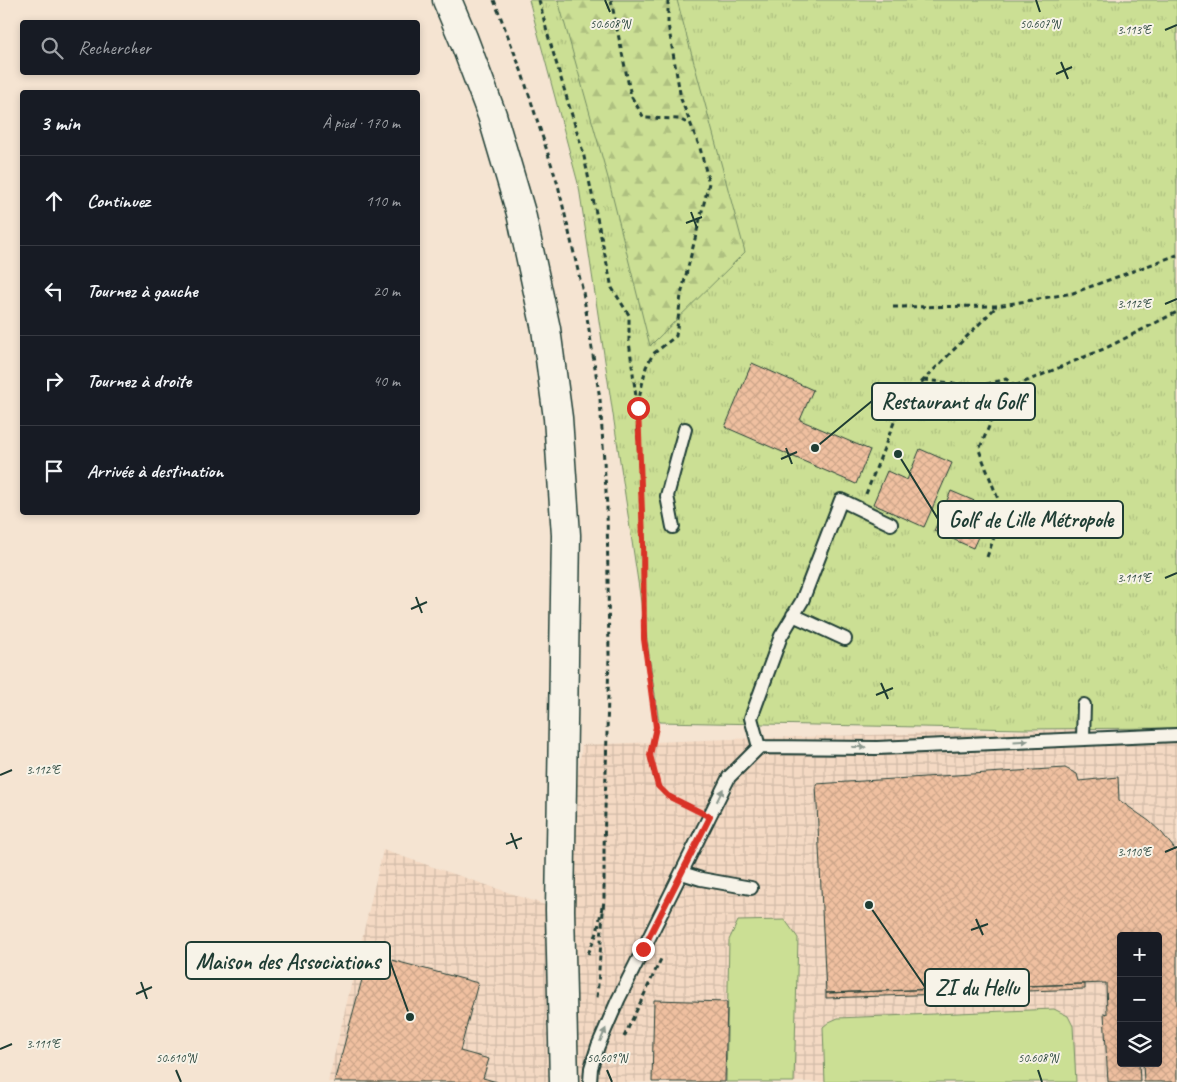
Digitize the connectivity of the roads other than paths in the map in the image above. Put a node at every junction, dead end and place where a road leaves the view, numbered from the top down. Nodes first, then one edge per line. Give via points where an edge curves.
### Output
1 (446, 0) edge
2 (685, 429) dead end
3 (891, 524) dead end
4 (673, 527) dead end
5 (793, 615) junction
6 (845, 639) dead end
7 (1084, 705) dead end
8 (1177, 735) edge
9 (1083, 738) junction
10 (758, 746) junction
11 (682, 873) junction
12 (751, 888) dead end
13 (560, 910) junction
14 (546, 1082) edge
15 (564, 1082) edge
16 (590, 1082) edge

1 - 13 main road via 492,115 521,213 546,329 558,418 566,536
2 - 4 lane via 667,496
3 - 5 lane via 841,500 802,600
5 - 6 lane
5 - 10 lane via 780,636 751,718
7 - 9 lane
8 - 9 lane
10 -> 9 lane via 877,748
11 -> 10 lane via 729,777
11 - 12 lane
16 -> 11 lane via 591,1068 604,1031
13 - 14 main road
13 - 15 main road

